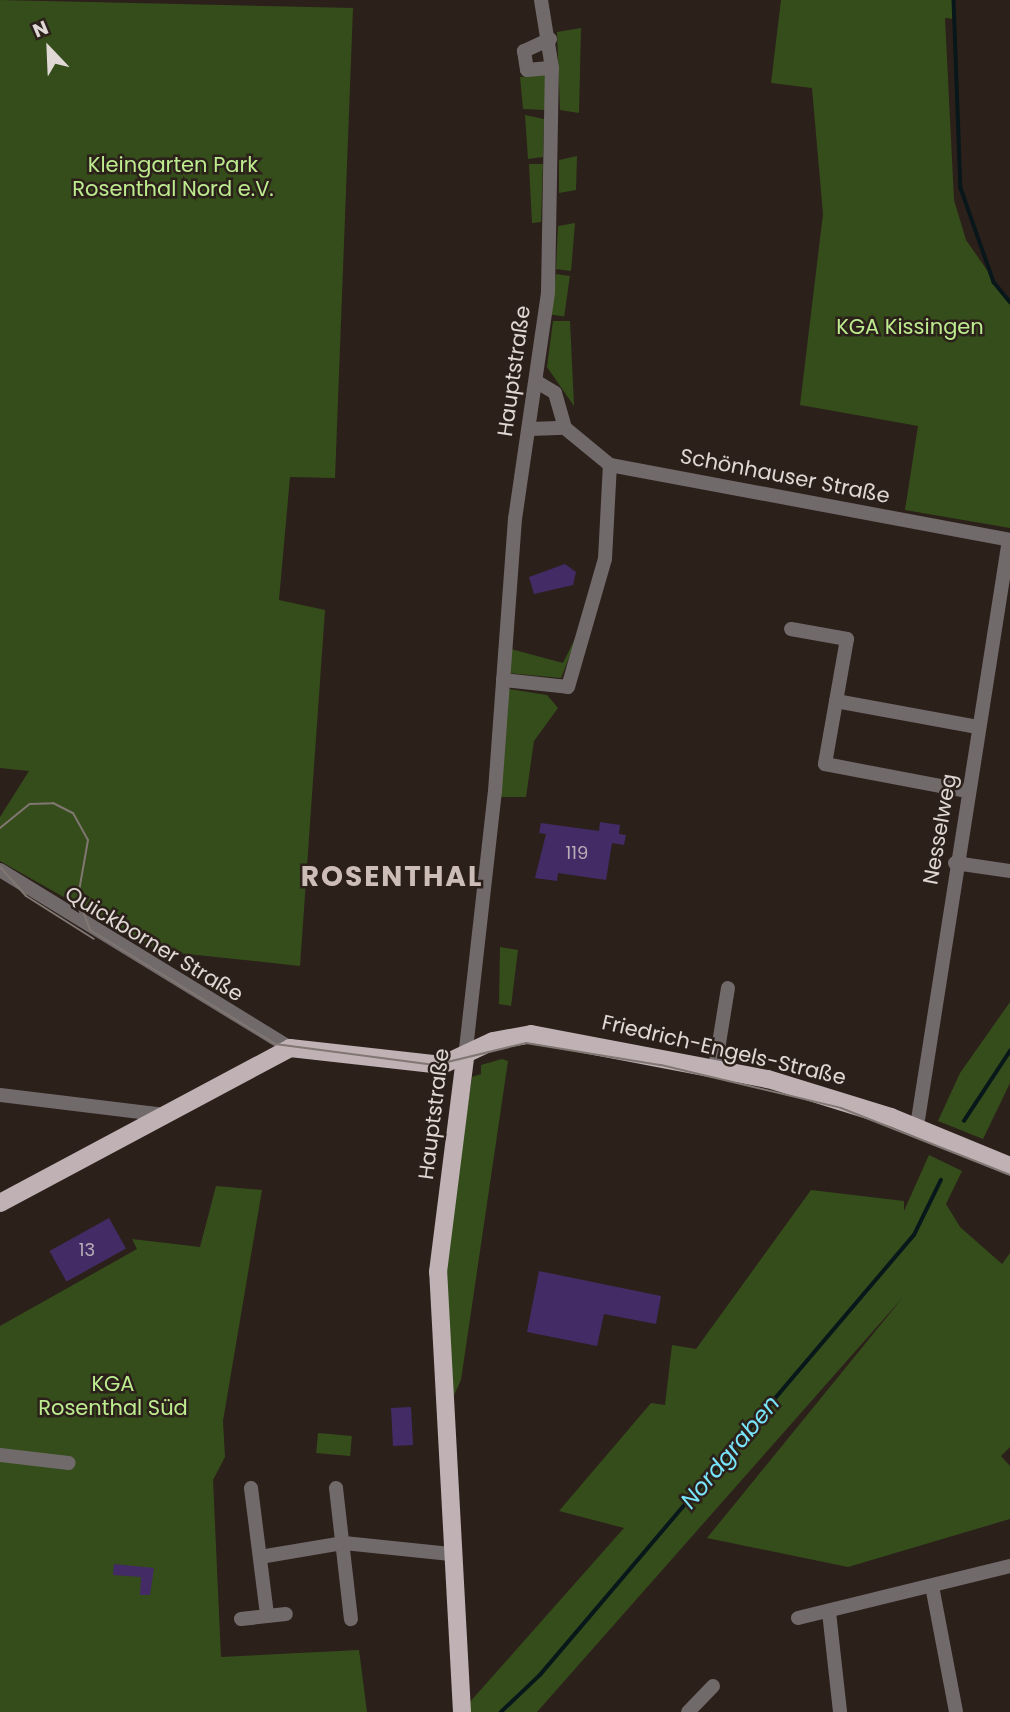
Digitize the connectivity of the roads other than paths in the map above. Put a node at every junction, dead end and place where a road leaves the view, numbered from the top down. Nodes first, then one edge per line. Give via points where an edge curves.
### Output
1 (543, 1) edge
2 (550, 39) junction
3 (552, 68) junction
4 (537, 382) junction
5 (530, 429) junction
6 (568, 430) junction
7 (611, 465) junction
8 (1009, 540) edge
9 (790, 629) dead end
10 (503, 680) junction
11 (836, 701) junction
12 (978, 727) junction
13 (967, 791) junction
14 (955, 863) junction
15 (0, 870) edge
16 (1010, 871) edge
17 (728, 988) dead end
18 (290, 1048) junction
19 (465, 1058) junction
20 (715, 1068) junction
21 (0, 1095) edge
22 (165, 1115) junction
23 (917, 1126) junction
24 (1010, 1166) edge
25 (0, 1203) edge
26 (0, 1455) edge
27 (69, 1462) dead end
28 (250, 1488) dead end
29 (336, 1488) dead end
30 (344, 1543) junction
31 (450, 1554) junction
32 (260, 1557) junction
33 (1010, 1566) edge
34 (932, 1586) junction
35 (829, 1612) junction
36 (286, 1614) dead end
37 (267, 1615) junction
38 (798, 1618) dead end
39 (241, 1619) dead end
40 (351, 1619) dead end
41 (713, 1686) dead end
42 (461, 1712) edge
43 (688, 1712) edge
44 (840, 1712) edge
45 (956, 1712) edge

1 - 2 street, Hauptstraße
2 - 3 street, Hauptstraße
2 - 3 street via 524,51 527,70
3 - 4 street, Hauptstraße via 550,271
4 - 5 street, Hauptstraße
4 - 6 street via 555,393
5 - 6 street
5 - 10 street, Hauptstraße via 513,531
6 - 7 street, Schönhauser Straße
7 - 8 street, Schönhauser Straße
7 - 10 street via 605,559 568,687
8 - 12 street, Nesselweg
9 - 11 street via 847,639
10 - 19 street, Hauptstraße
11 - 12 street
11 - 13 street via 825,759 831,769
12 - 13 street, Nesselweg
13 - 14 street, Nesselweg
14 - 16 street
14 - 23 street, Nesselweg
15 - 18 street, Quickborner Straße
17 - 20 street
18 - 19 main road via 442,1065
18 - 22 main road
19 - 20 main road, Friedrich-Engels-Straße via 493,1041 537,1034
19 - 31 main road, Hauptstraße via 438,1272
20 - 23 main road, Friedrich-Engels-Straße
21 - 22 street
22 - 25 main road
23 - 24 main road, Friedrich-Engels-Straße
26 - 27 street
28 - 32 street
29 - 30 street
30 - 31 street
30 - 32 street
30 - 40 street
31 - 42 main road, Hauptstraße
32 - 37 street
33 - 34 street
34 - 35 street
34 - 45 street
35 - 38 street
35 - 44 street
36 - 37 street
37 - 39 street
41 - 43 street

